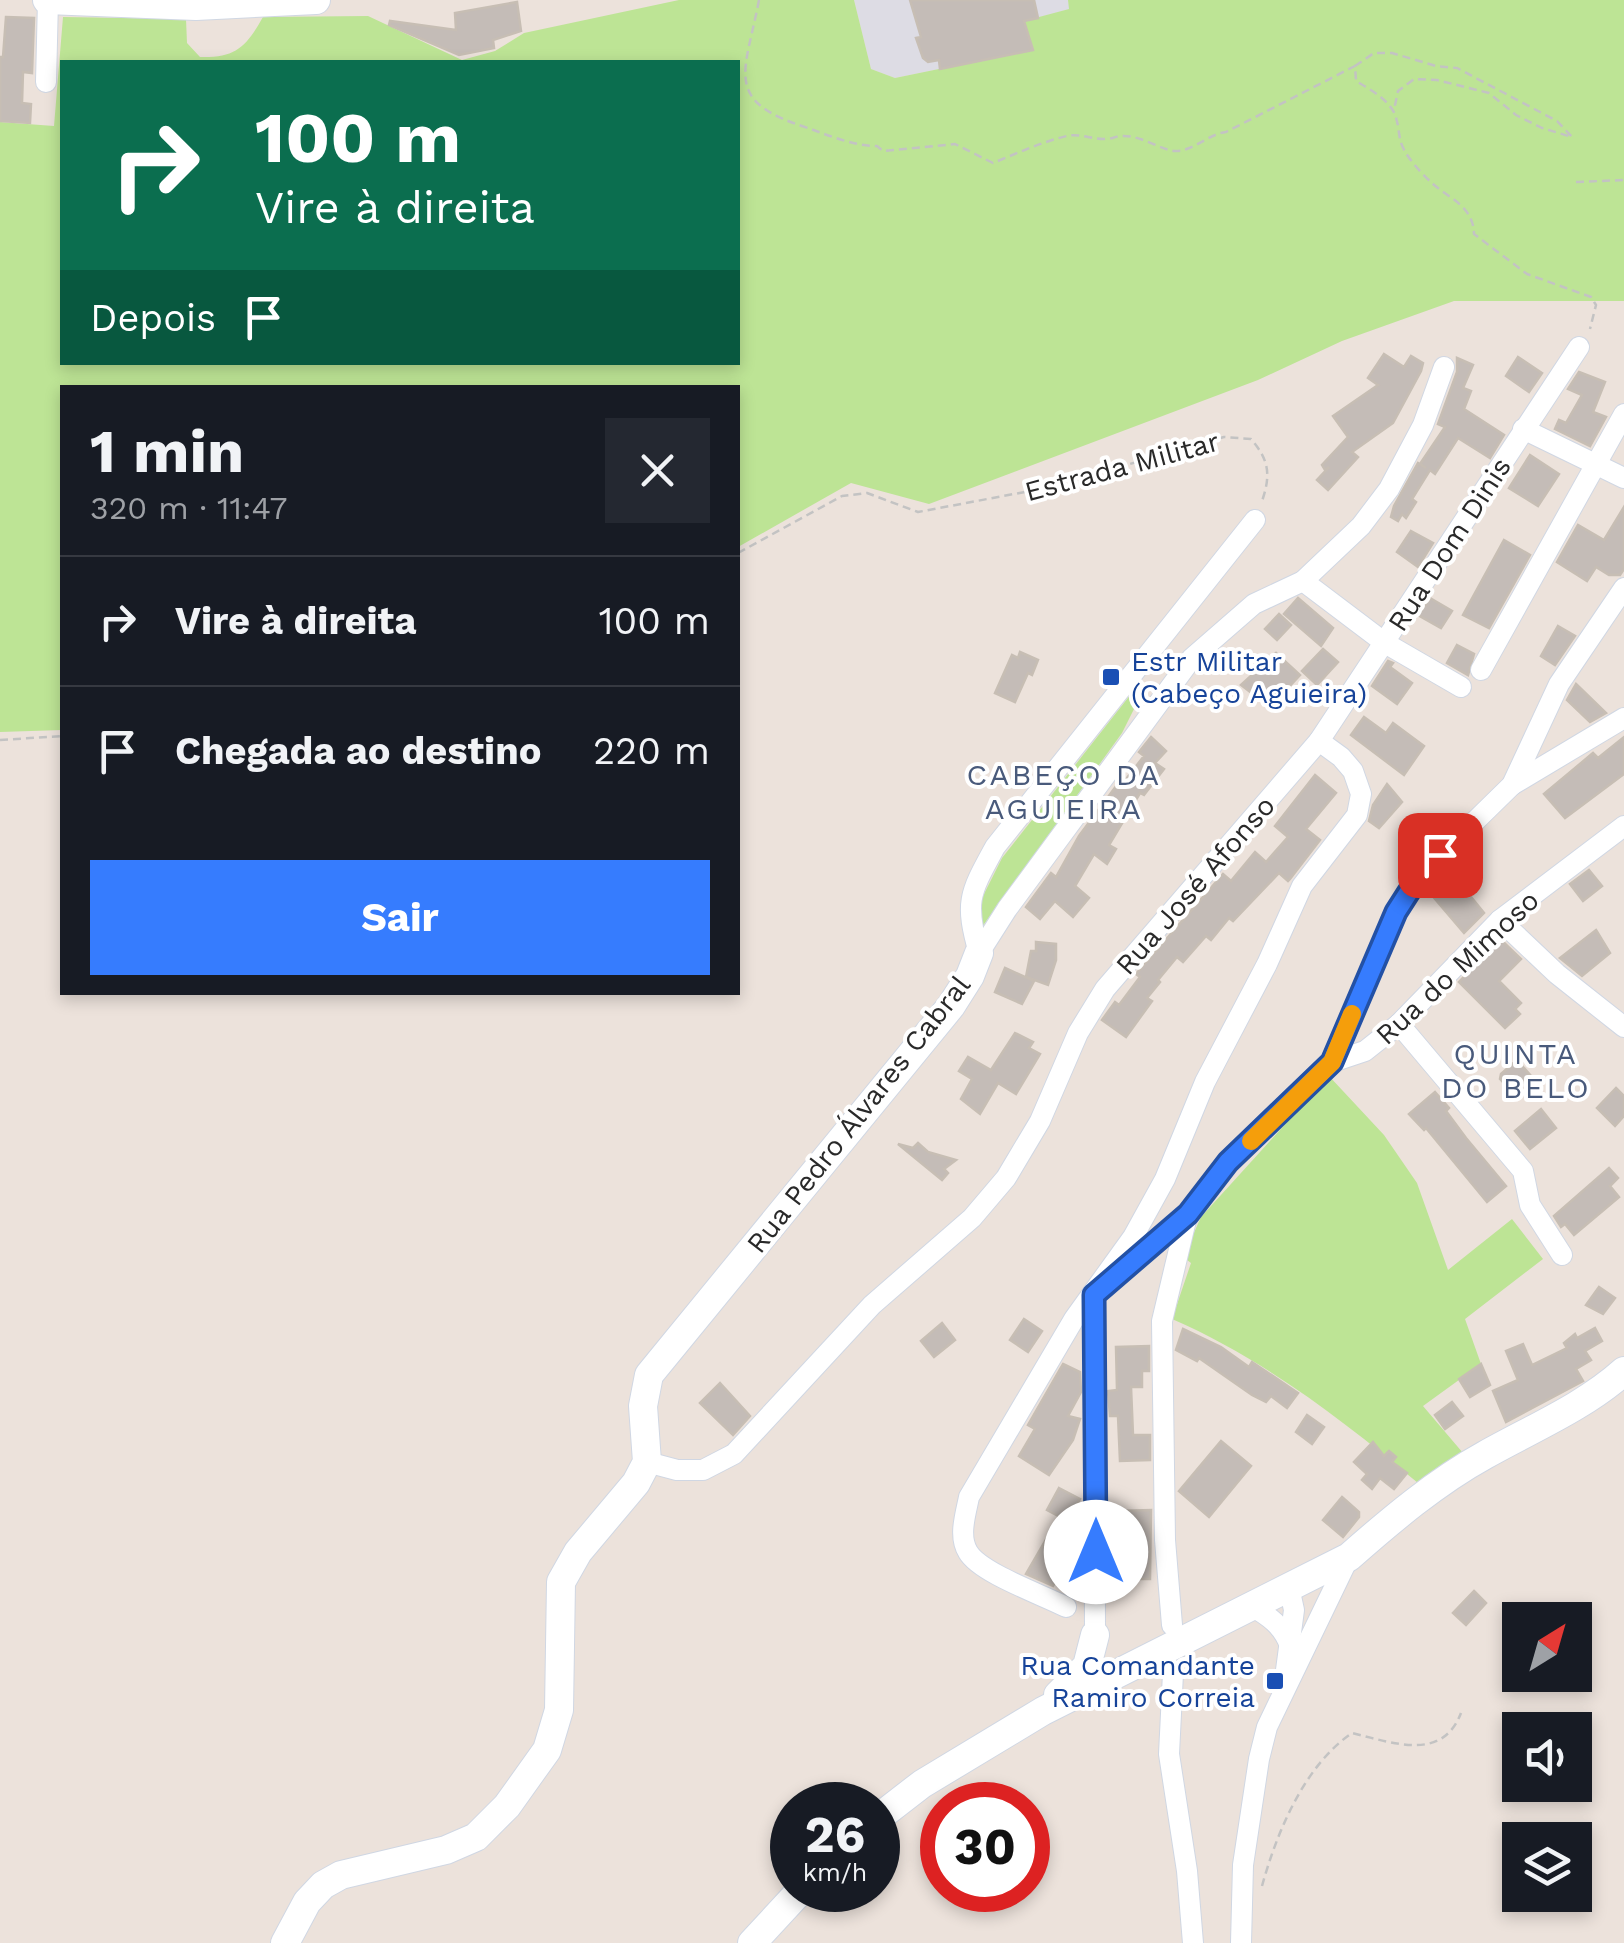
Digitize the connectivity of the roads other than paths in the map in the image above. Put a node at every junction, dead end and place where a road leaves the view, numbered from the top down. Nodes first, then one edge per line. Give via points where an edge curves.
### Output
1 (48, 0) edge
2 (316, 0) edge
3 (46, 82) dead end
4 (1579, 347) road end
5 (1444, 367) dead end
6 (1624, 414) edge
7 (1523, 429) junction
8 (1596, 465) junction
9 (1624, 478) edge
10 (1256, 520) road end
11 (1304, 581) junction
12 (1624, 588) edge
13 (1386, 643) junction
14 (1137, 666) junction
15 (1481, 670) dead end
16 (1461, 687) dead end
17 (1168, 688) junction
18 (1624, 718) edge
19 (1319, 741) junction
20 (1512, 785) junction
21 (1624, 826) edge
22 (1500, 920) junction
23 (979, 953) junction
24 (1399, 1024) junction
25 (1624, 1028) edge
26 (1332, 1062) junction
27 (1188, 1214) junction
28 (1562, 1255) dead end
29 (1094, 1295) junction
30 (1624, 1371) edge
31 (648, 1462) junction
32 (1349, 1556) junction
33 (1294, 1584) junction
34 (1251, 1606) junction
35 (1066, 1607) dead end
36 (1318, 1623) junction
37 (1172, 1625) dead end
38 (1291, 1648) junction
39 (1097, 1658) junction
40 (1173, 1674) dead end
41 (1280, 1696) junction
42 (900, 1801) edge
43 (780, 1912) edge
44 (752, 1942) edge
45 (286, 1943) edge
46 (1193, 1943) edge
47 (1241, 1943) edge

1 - 2 street via 196,6
1 - 3 street
4 - 7 street, Rua Dom Dinis
5 - 11 street, Rua Pedro Álvares Cabral via 1424,425 1389,489
6 - 8 street
7 - 8 street
7 - 13 street, Rua Dom Dinis
8 - 9 street
8 - 15 street
10 - 14 street
11 - 13 street
11 - 17 street, Rua Pedro Álvares Cabral via 1254,604
12 - 20 street via 1559,684
13 - 16 street
13 - 19 street, Rua Dom Dinis
14 - 17 street
14 - 23 street via 995,847 974,886 970,920
17 - 23 street, Rua Pedro Álvares Cabral
18 - 20 street
19 - 29 street via 1353,771 1361,794 1357,815 1302,886 1205,1082 1165,1180
19 - 31 street, Rua José Afonso via 1105,990 1078,1032 1040,1121 972,1218 872,1304 734,1454 702,1470
20 - 26 street via 1403,900
21 - 22 street, Rua do Mimoso
22 - 24 street, Rua do Mimoso
22 - 25 street
23 - 31 street, Rua Pedro Álvares Cabral via 951,1006 649,1375 642,1406
24 - 26 street, Rua do Mimoso via 1366,1051
24 - 28 street via 1523,1171 1530,1205
26 - 27 street via 1228,1162
27 - 29 street
27 - 37 street via 1162,1321 1164,1540
29 - 35 street via 970,1496 963,1528 967,1551 982,1566
29 - 39 street
30 - 32 street via 1480,1457
31 - 45 street via 562,1582 557,1725 506,1806 466,1843 323,1885
32 - 33 street
32 - 36 street
33 - 34 street
33 - 36 street via 1312,1601
33 - 38 street
34 - 38 street via 1270,1616
34 - 39 street via 1137,1664
36 - 41 street
38 - 41 street
39 - 42 street via 1043,1711
40 - 46 street via 1169,1754
41 - 47 street via 1258,1758 1243,1866
43 - 44 street

